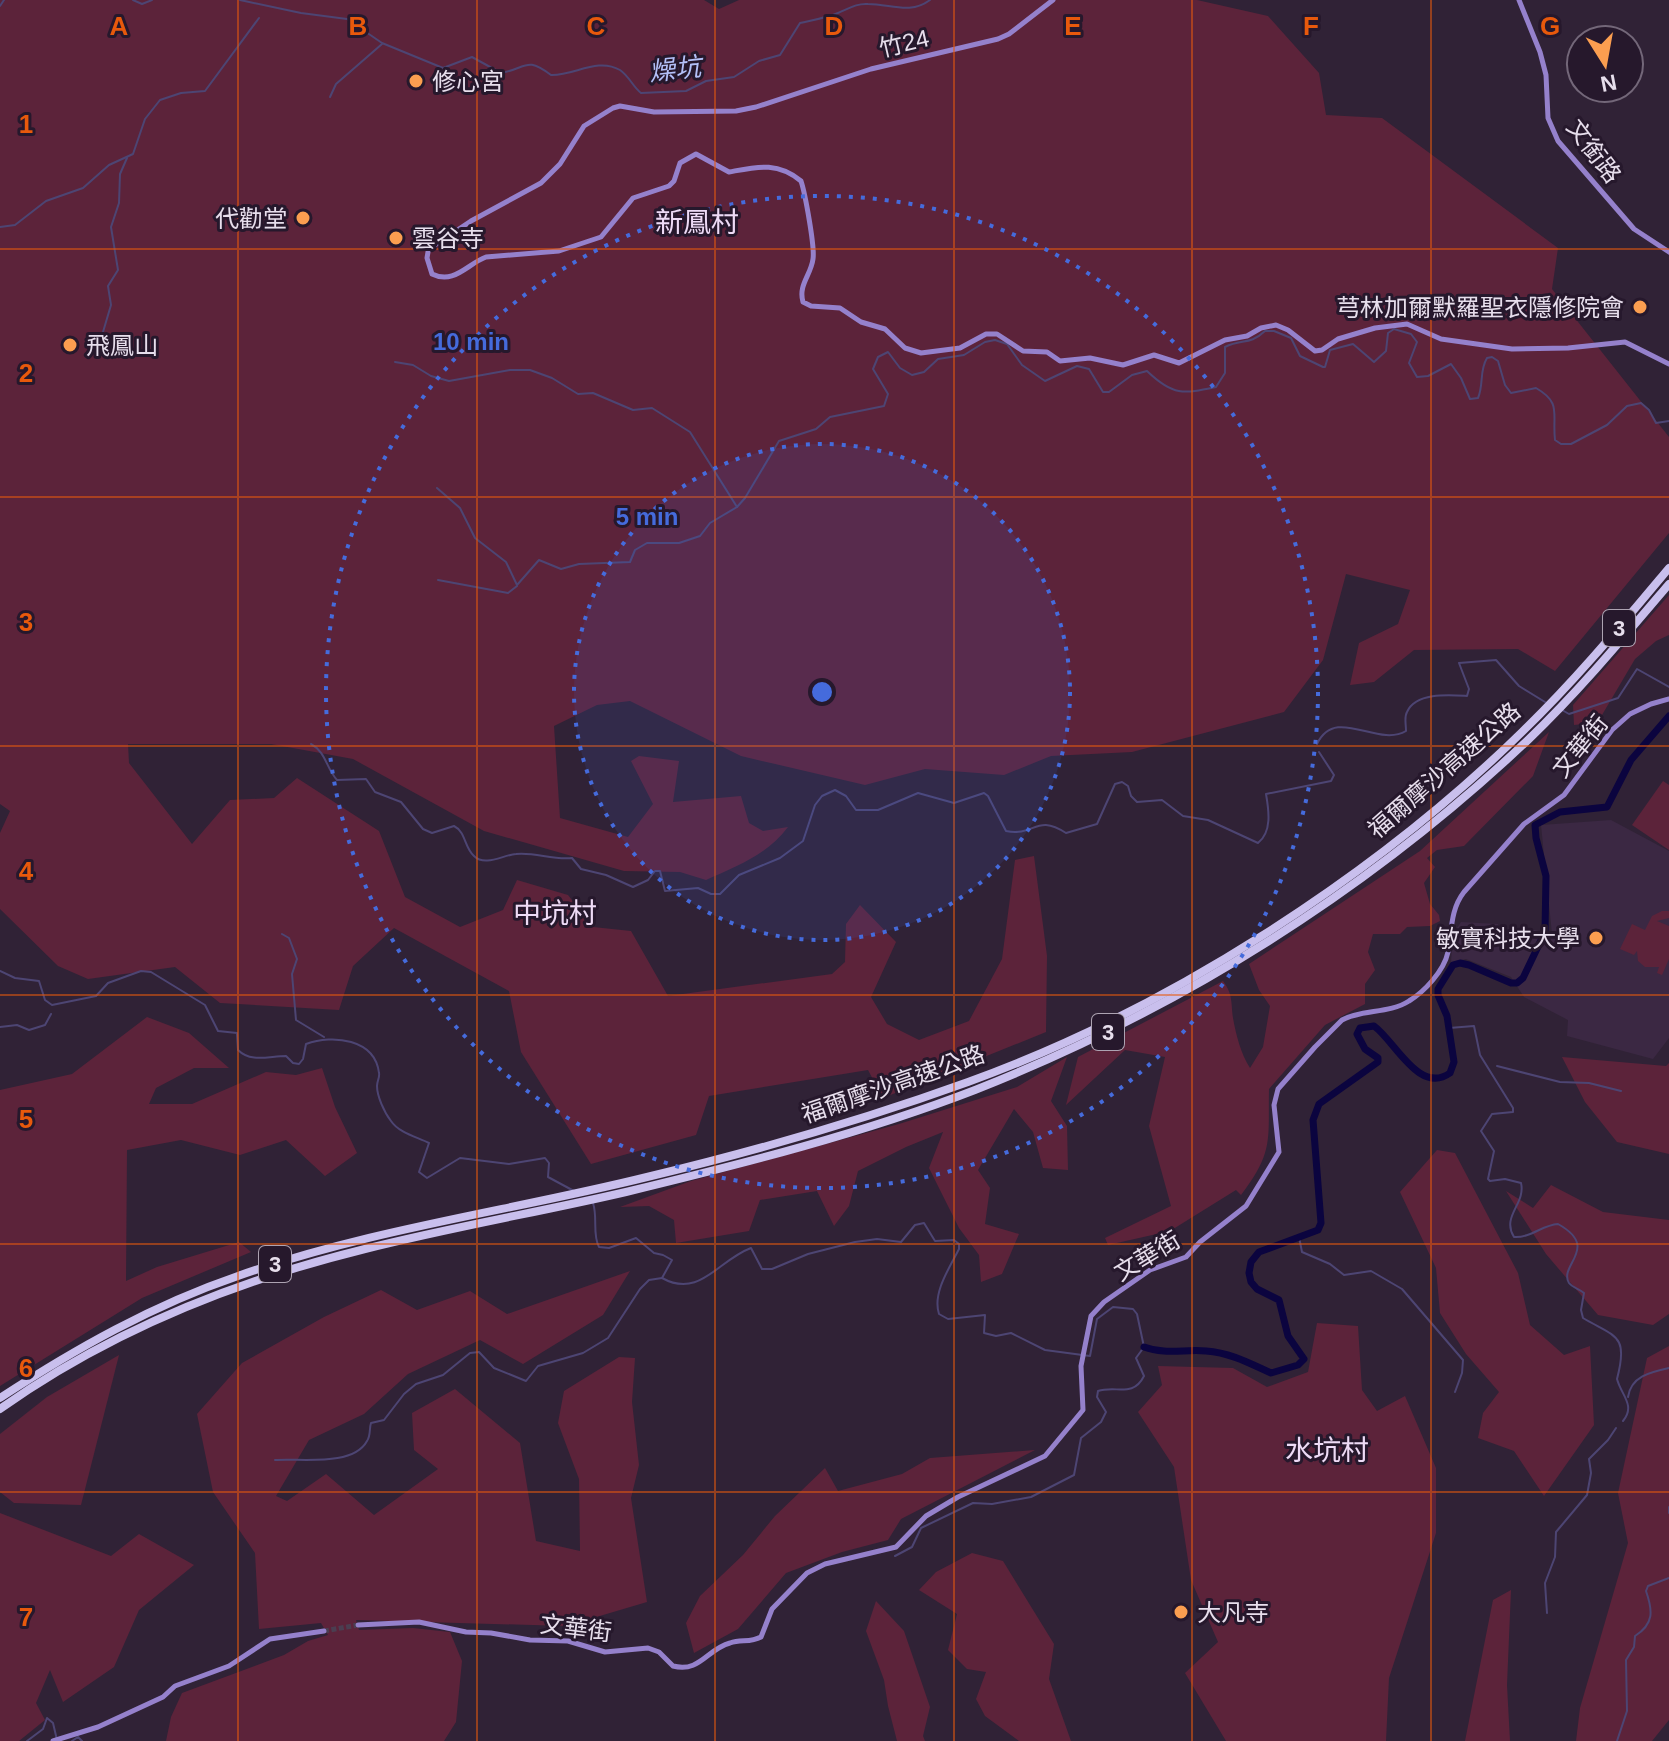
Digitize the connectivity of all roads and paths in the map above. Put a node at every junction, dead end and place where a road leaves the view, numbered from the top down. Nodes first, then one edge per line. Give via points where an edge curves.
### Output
1 (1053, 0) edge
2 (1519, 0) edge
3 (1669, 252) edge
4 (1669, 364) edge
5 (1669, 568) edge
6 (1669, 584) edge
7 (1571, 689) junction
8 (1668, 699) edge
9 (0, 1398) edge
10 (0, 1409) edge
11 (358, 1625) tunnel mouth
12 (324, 1631) tunnel mouth
13 (55, 1740) edge

1 - 4 street, 竹24 / 竹24 via 998,39 871,69 756,107 654,112 620,106 602,113 584,126 541,183 429,246 432,274 455,277 475,261 497,254 559,251 601,237 629,201 669,186 680,163 696,154 729,172 764,166 801,181 813,250 801,290 803,302 840,308 921,353 960,348 997,334 1023,351 1047,352 1060,361 1090,358 1123,365 1154,355 1179,363 1225,340 1276,325 1315,351 1375,328 1407,324 1441,339 1512,349 1625,342
2 - 3 street, 文銜路 via 1540,52 1548,118 1558,141 1634,229
5 - 7 highway, 福爾摩沙高速公路 / 3
6 - 7 highway, 福爾摩沙高速公路 / 3
7 - 9 highway, 福爾摩沙高速公路 / 3 via 1462,787 1311,901 1208,967 1104,1023 969,1082 807,1135 636,1180 381,1234 237,1276 76,1349
7 - 10 highway, 福爾摩沙高速公路 / 3 via 1531,737 1469,793 1340,895 1214,975 1110,1031 973,1090 744,1163 360,1250 241,1285 106,1344
8 - 11 street, 文華街 via 1630,714 1612,730 1564,795 1524,824 1461,896 1446,960 1422,991 1398,1007 1342,1020 1284,1080 1274,1100 1279,1152 1251,1200 1186,1257 1150,1270 1095,1311 1082,1356 1082,1414 1045,1456 926,1516 896,1547 811,1571 772,1609 761,1637 728,1643 694,1666 673,1666 648,1648 605,1652 568,1641 419,1622
12 - 13 street via 270,1639 229,1666 175,1686 163,1697 102,1725

